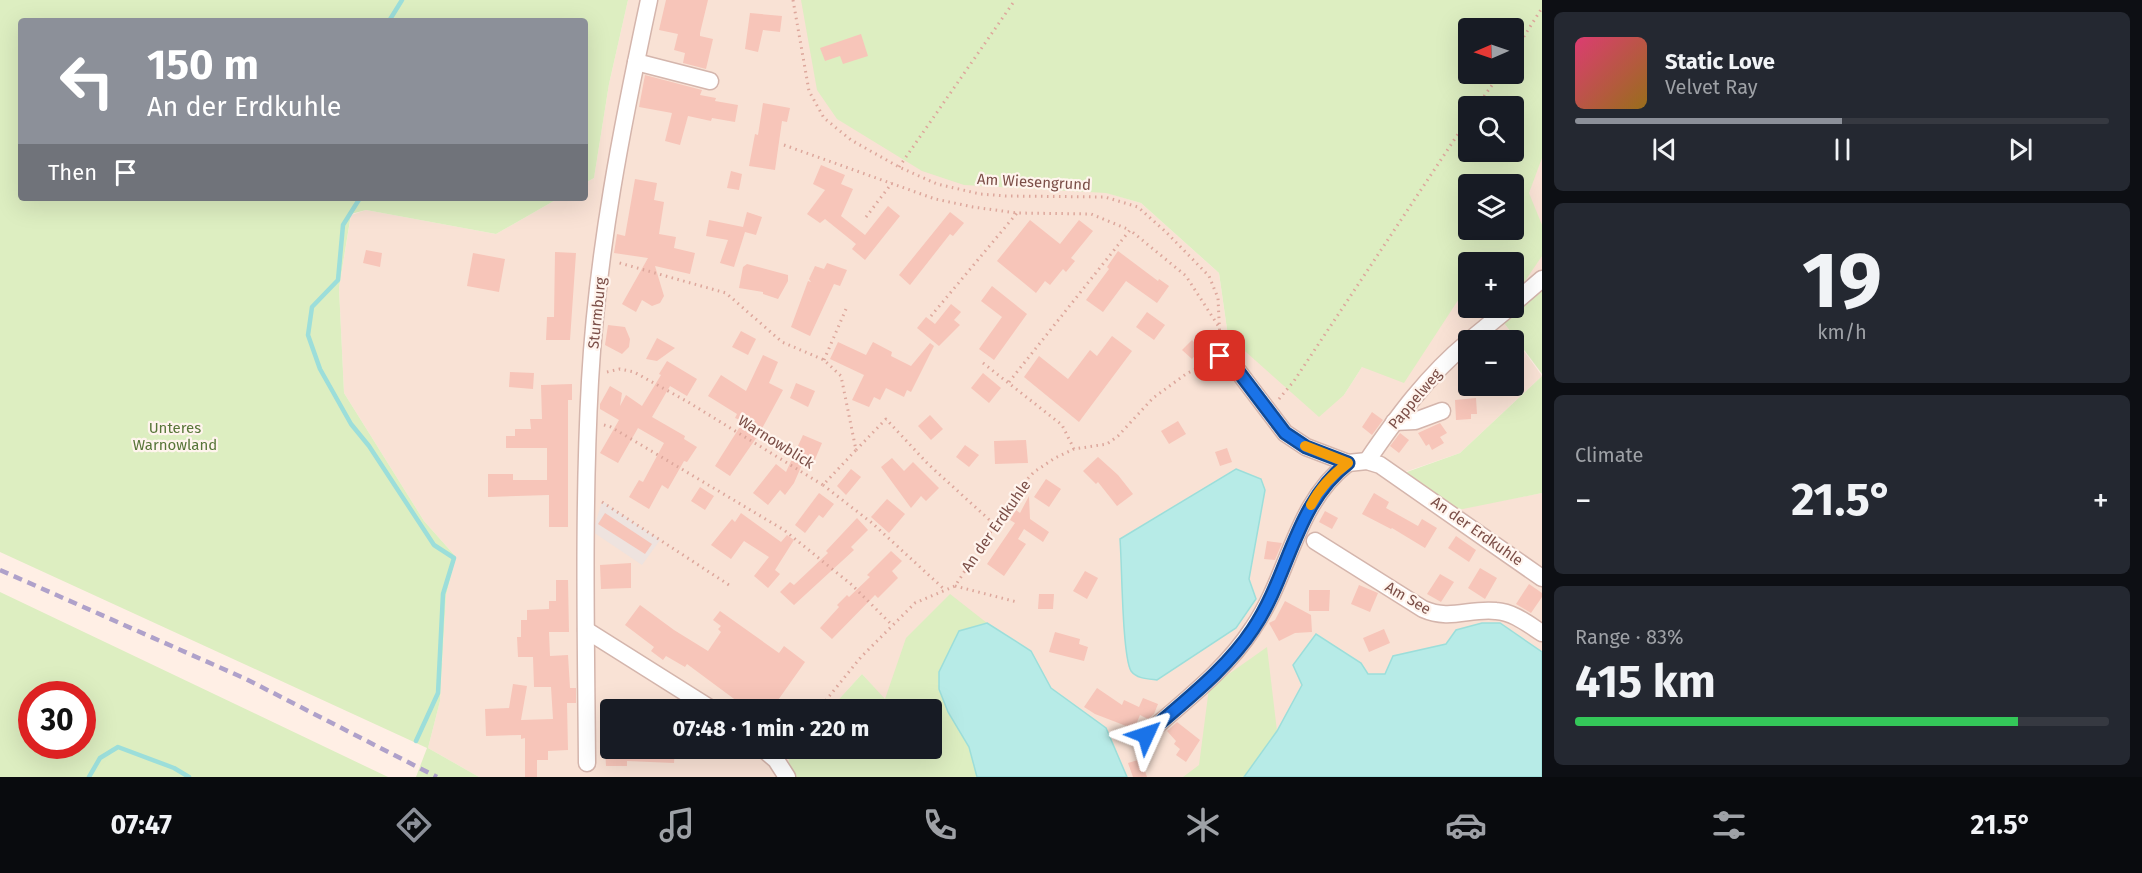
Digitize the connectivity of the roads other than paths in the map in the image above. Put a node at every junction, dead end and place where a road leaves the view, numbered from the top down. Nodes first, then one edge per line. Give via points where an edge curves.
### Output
1 (649, 0) edge
2 (636, 62) junction
3 (710, 81) dead end
4 (1542, 279) edge
5 (1524, 294) edge
6 (1497, 318) edge
7 (1482, 330) edge
8 (1458, 352) edge
9 (1220, 356) road end
10 (1442, 411) dead end
11 (1394, 422) junction
12 (1367, 461) junction
13 (1348, 463) junction
14 (1316, 541) dead end
15 (1542, 578) edge
16 (586, 630) junction
17 (1542, 633) edge
18 (696, 699) edge
19 (1146, 735) dead end
20 (775, 759) edge
21 (587, 763) dead end
22 (787, 777) edge

1 - 2 street, Sturmburg
2 - 3 street
2 - 16 street, Sturmburg via 620,140 590,381
4 - 5 street
6 - 7 street, Pappelweg
8 - 11 street, Pappelweg
9 - 13 street via 1238,371 1285,433 1306,447
10 - 11 street via 1415,421
11 - 12 street, Pappelweg
12 - 13 street
12 - 15 street, An der Erdkuhle via 1407,482
13 - 19 street via 1318,492 1255,627 1235,654
14 - 17 street, Am See via 1436,615 1498,611 1516,616
16 - 18 street
16 - 21 street, Sturmburg
20 - 22 street

